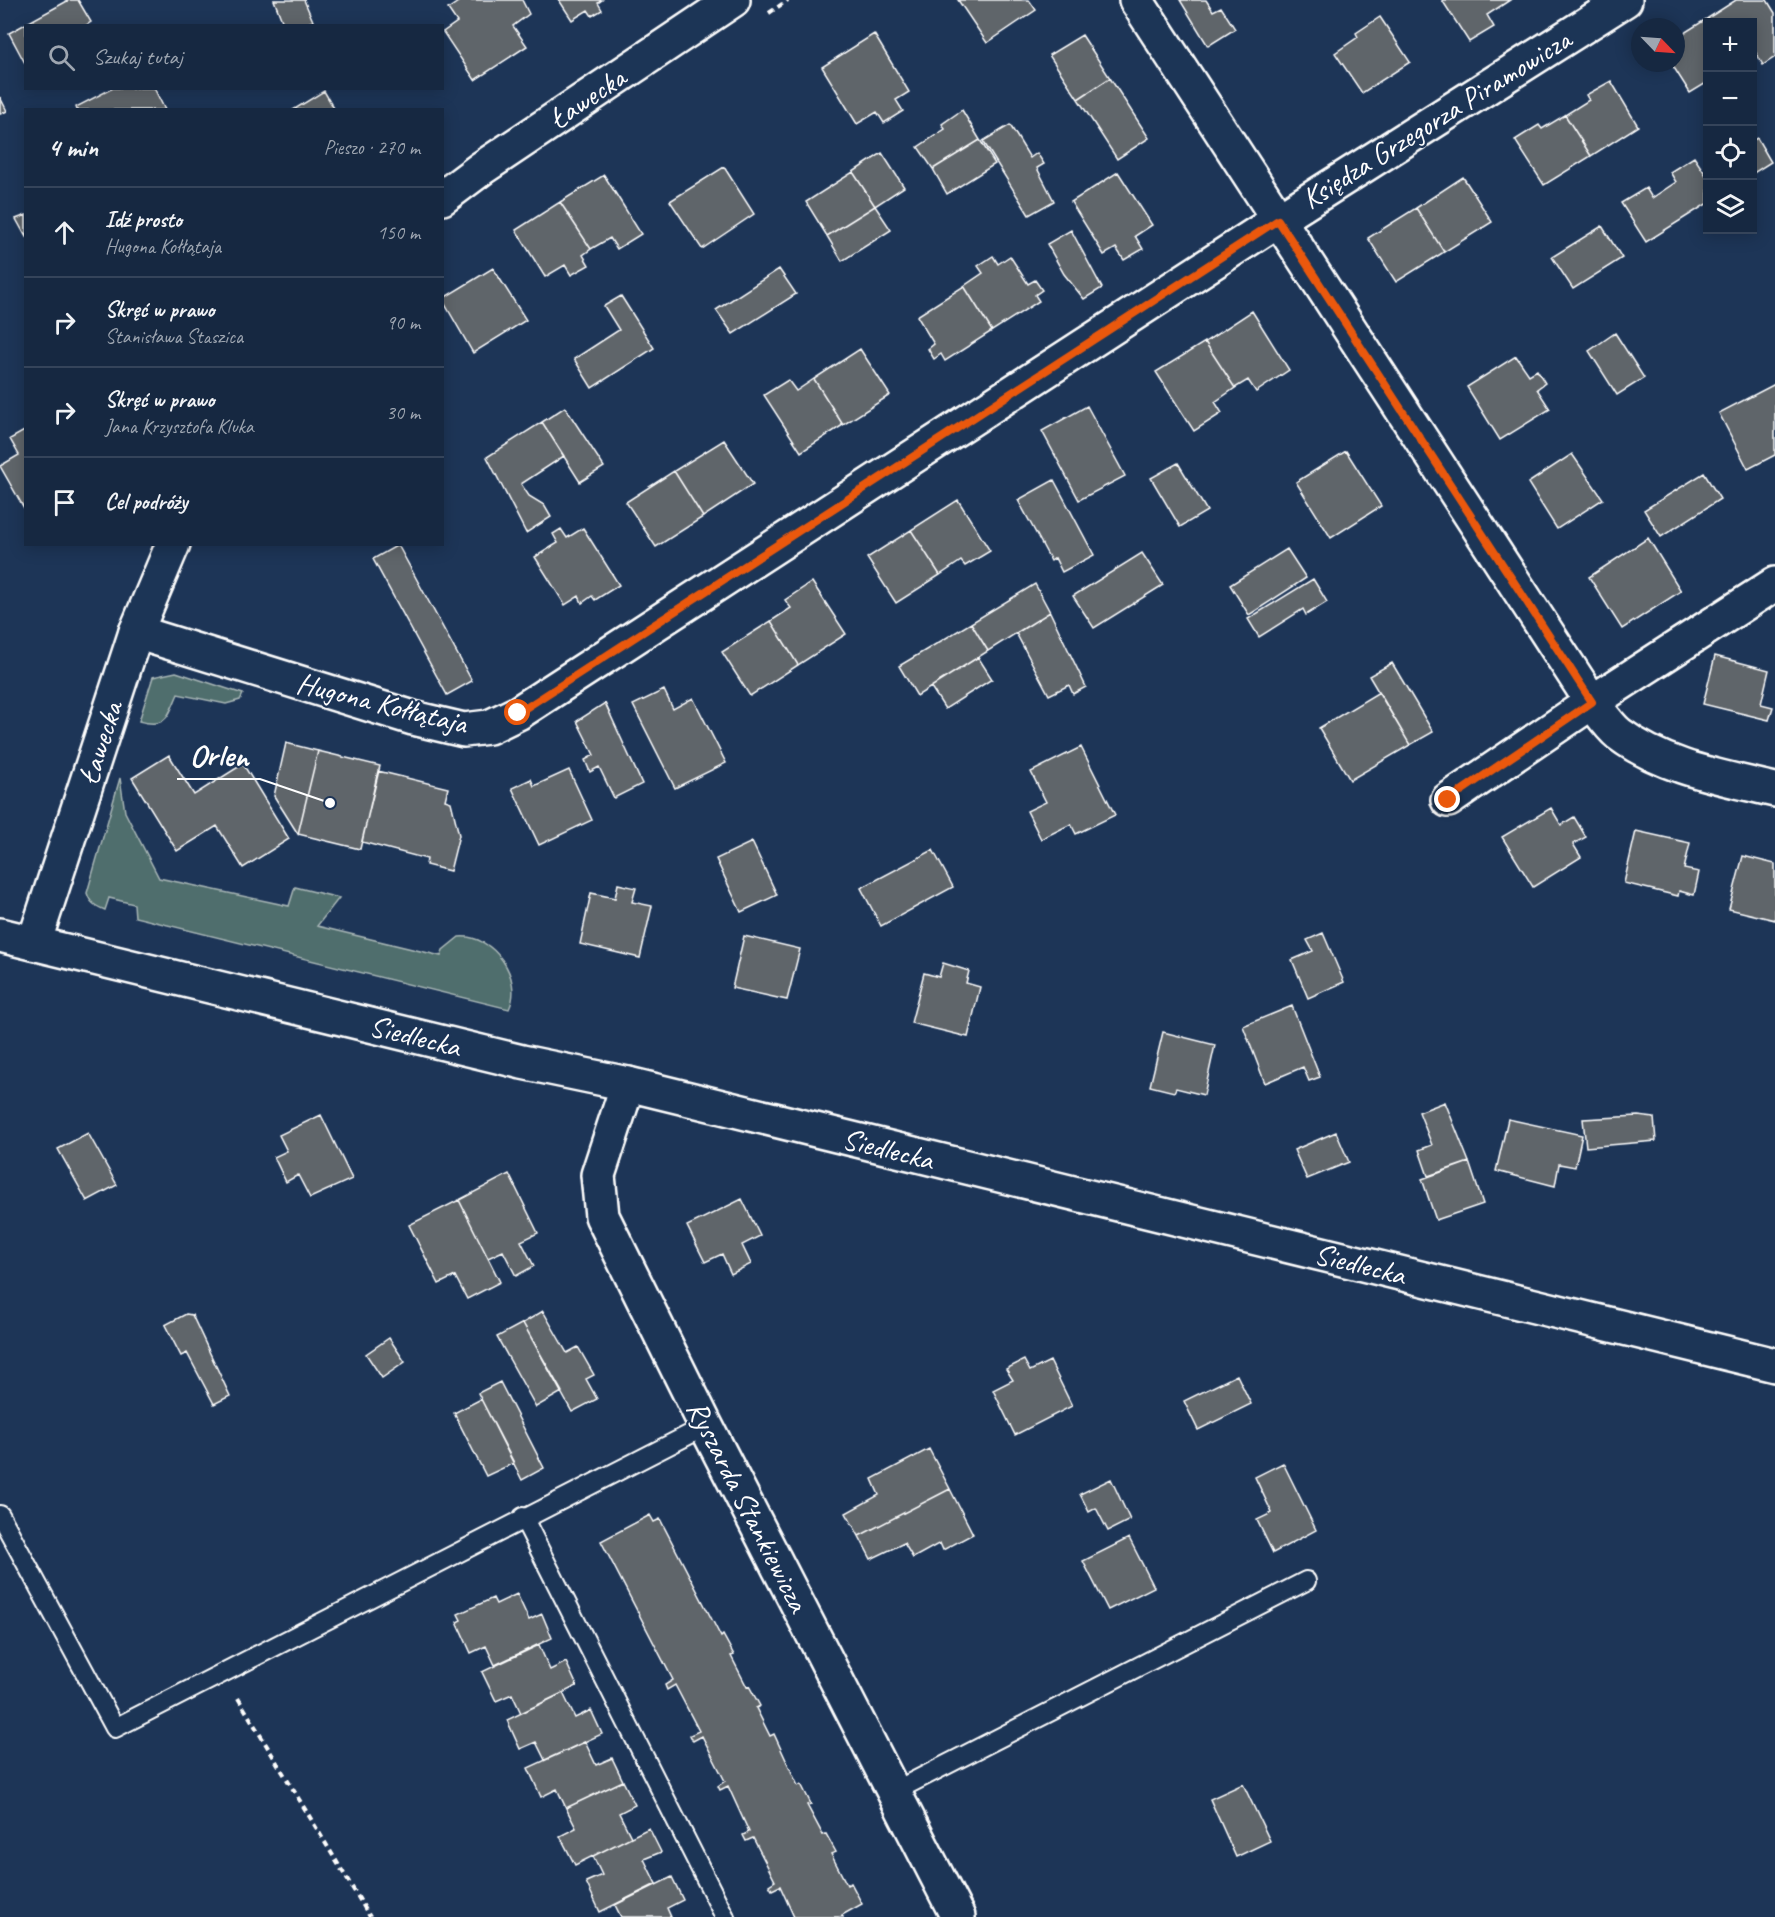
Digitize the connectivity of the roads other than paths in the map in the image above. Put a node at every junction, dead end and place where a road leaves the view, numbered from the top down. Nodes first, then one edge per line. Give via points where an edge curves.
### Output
1 (733, 0) edge
2 (1136, 0) edge
3 (1625, 0) edge
4 (444, 196) edge
5 (1278, 220) junction
6 (172, 546) edge
7 (1775, 584) edge
8 (136, 632) junction
9 (1592, 702) junction
10 (1775, 790) edge
11 (1448, 800) dead end
12 (0, 935) edge
13 (34, 943) junction
14 (628, 1084) junction
15 (1775, 1365) edge
16 (706, 1426) junction
17 (0, 1515) edge
18 (523, 1517) junction
19 (1306, 1581) dead end
20 (895, 1791) junction
21 (725, 1917) edge
22 (958, 1917) edge

1 - 4 street, Ławecka
2 - 5 street
3 - 5 street, Księdza Grzegorza Piramowicza
5 - 8 street, Hugona Kołłątaja via 518,713 489,727 464,730 413,718
5 - 9 street
6 - 8 street, Ławecka
7 - 9 street
8 - 13 street, Ławecka
9 - 10 street via 1617,733 1652,755
9 - 11 street
12 - 13 street, Siedlecka
13 - 14 street, Siedlecka via 522,1062
14 - 15 street, Siedlecka
14 - 16 street, Ryszarda Stankiewicza via 598,1175 602,1216
16 - 18 lane
16 - 20 street, Ryszarda Stankiewicza
17 - 18 lane via 115,1728
18 - 21 lane
19 - 20 lane
20 - 22 street, Ryszarda Stankiewicza

